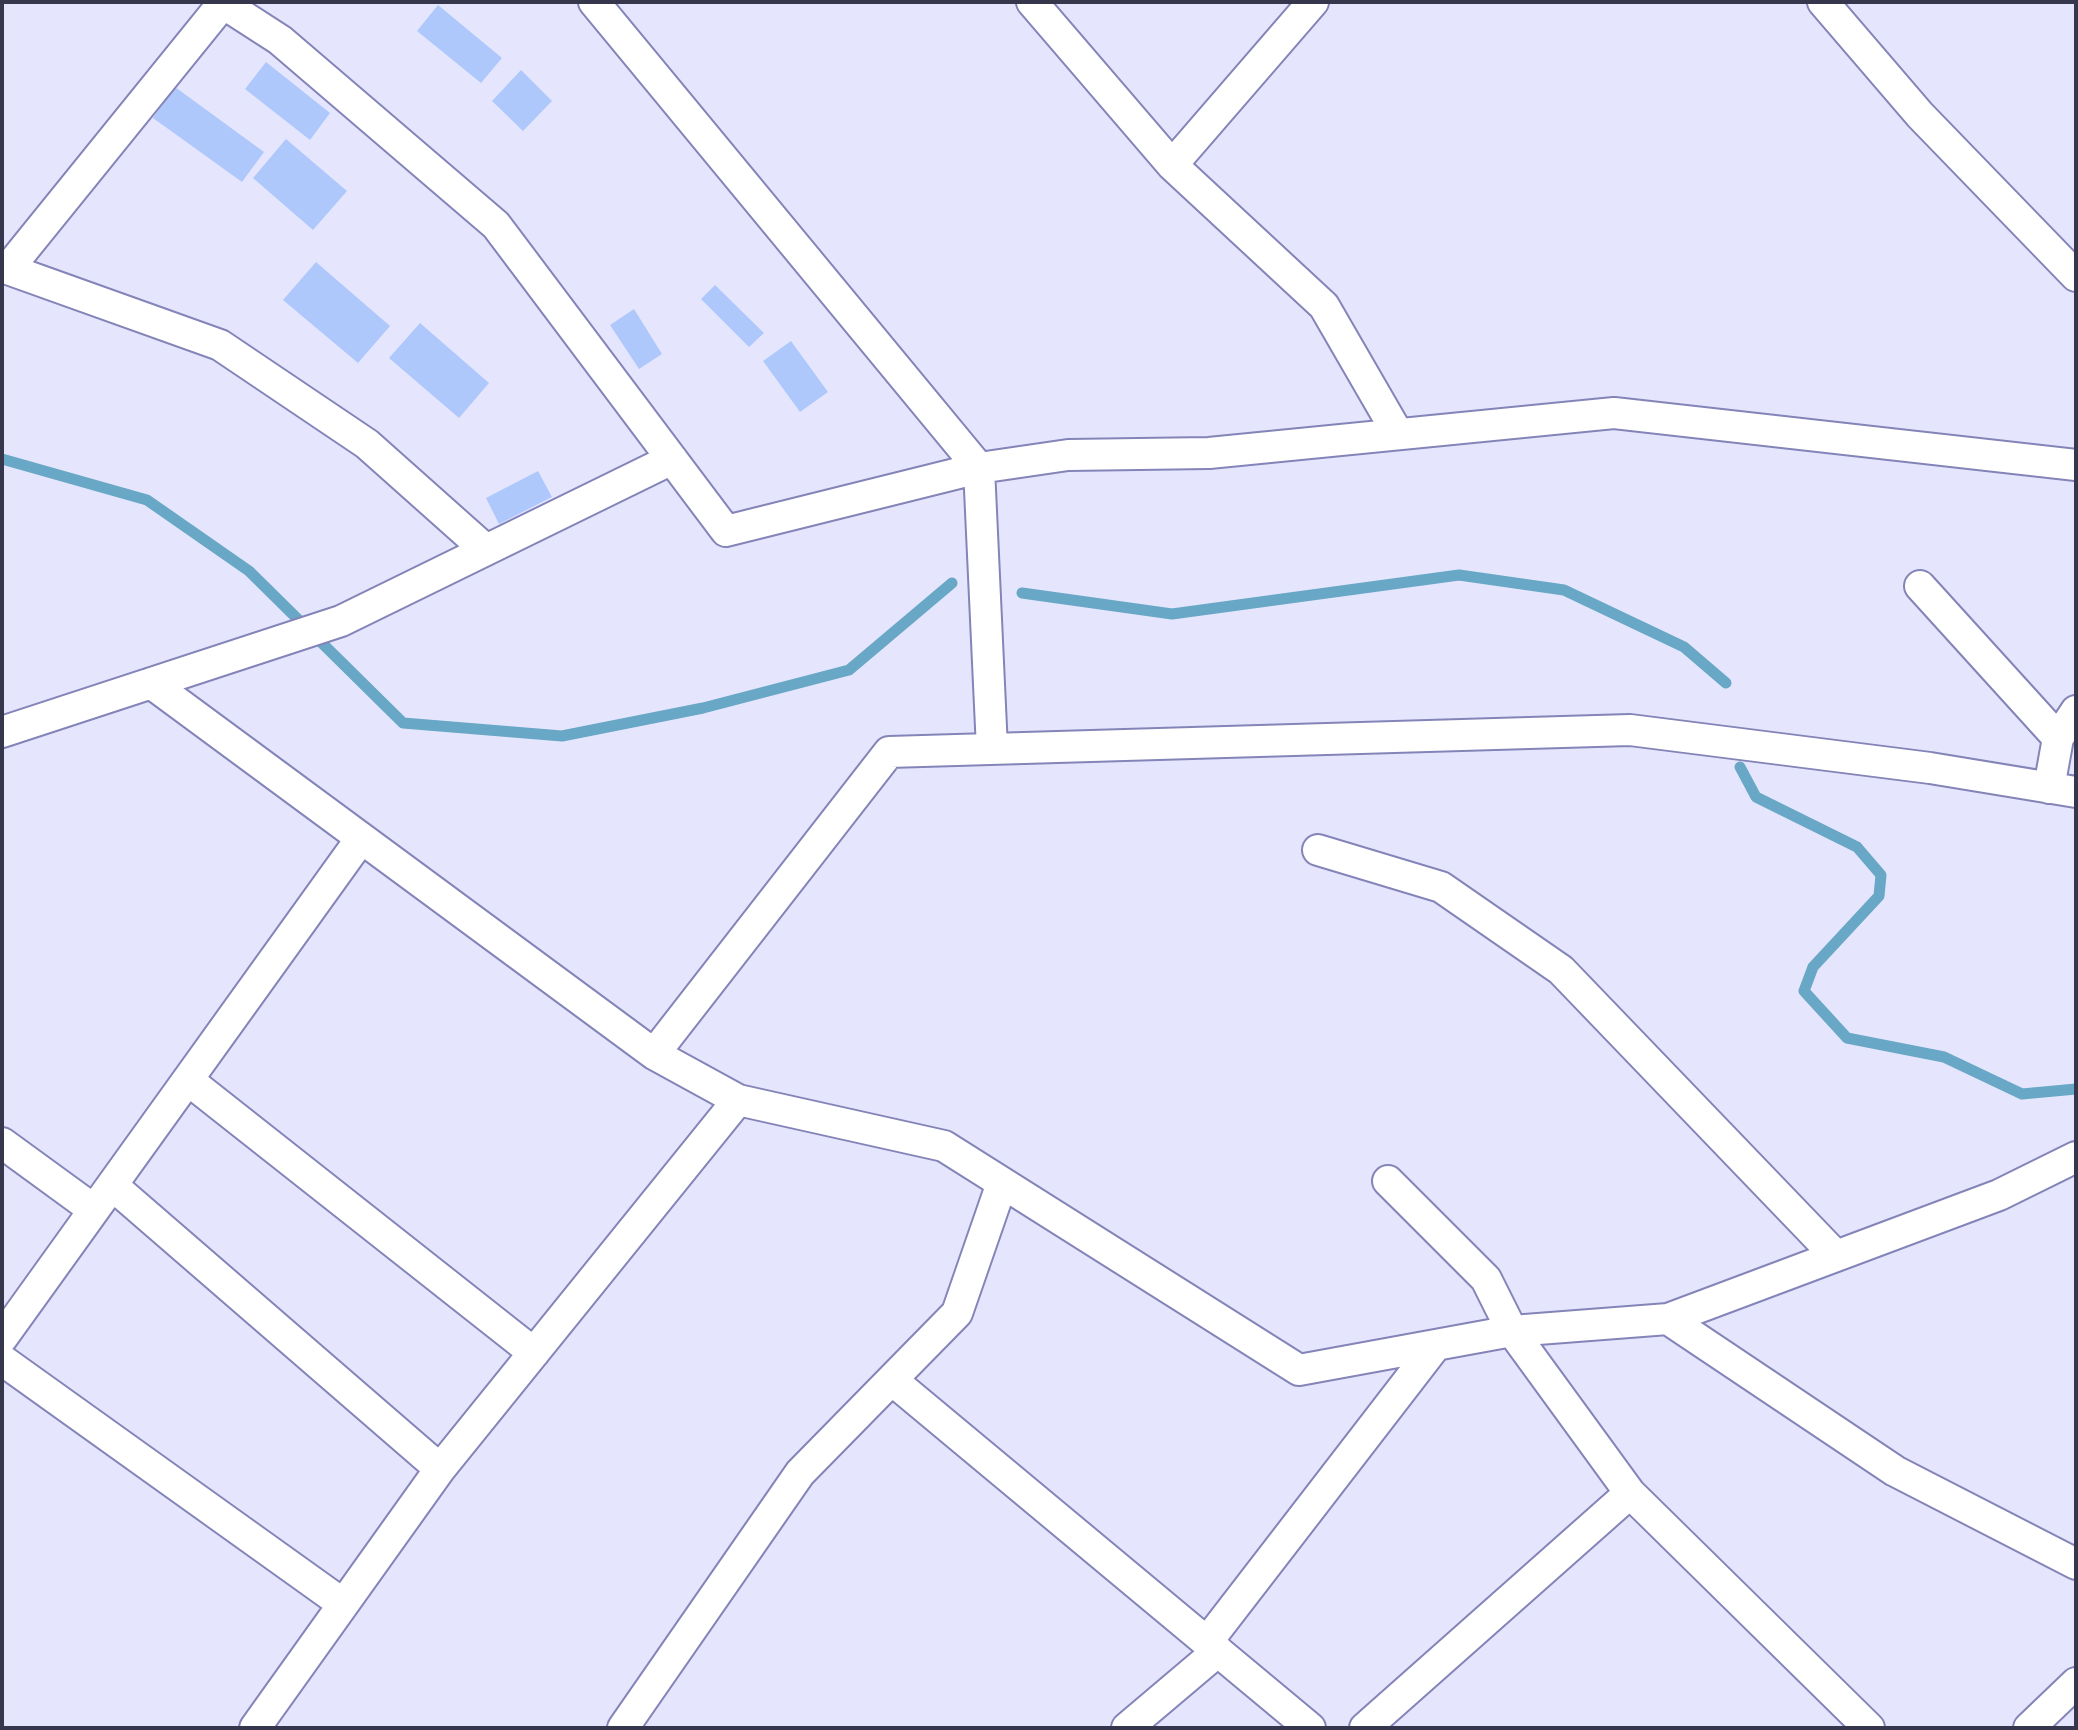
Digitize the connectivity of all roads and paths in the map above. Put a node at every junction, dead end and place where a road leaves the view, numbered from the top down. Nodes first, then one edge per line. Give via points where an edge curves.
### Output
1 (223, 2) edge
2 (594, 2) edge
3 (1032, 2) edge
4 (1313, 2) edge
5 (1823, 2) edge
6 (1172, 165) junction
7 (5, 268) edge
8 (2076, 276) edge
9 (1398, 434) junction
10 (672, 459) junction
11 (2076, 465) edge
12 (979, 468) junction
13 (486, 550) junction
14 (1920, 586) dead end
15 (151, 683) junction
16 (2076, 711) edge
17 (2, 732) edge
18 (2058, 738) junction
19 (992, 749) junction
20 (2062, 790) edge
21 (360, 840) junction
22 (1318, 850) dead end
23 (654, 1054) junction
24 (188, 1080) junction
25 (738, 1100) junction
26 (2, 1143) edge
27 (2076, 1157) edge
28 (1388, 1181) dead end
29 (1002, 1183) junction
30 (112, 1185) junction
31 (94, 1210) junction
32 (1836, 1256) junction
33 (1668, 1319) junction
34 (1512, 1331) junction
35 (2, 1338) edge
36 (1436, 1345) junction
37 (534, 1353) junction
38 (2, 1360) edge
39 (892, 1380) junction
40 (440, 1469) junction
41 (1630, 1493) junction
42 (2076, 1564) edge
43 (343, 1604) junction
44 (1212, 1646) junction
45 (2076, 1683) edge
46 (2047, 1723) edge
47 (255, 1728) edge
48 (623, 1728) edge
49 (1127, 1728) edge
50 (1310, 1728) edge
51 (1365, 1728) edge
52 (1869, 1728) edge

1 - 7 street
1 - 10 street via 280,40 496,225
2 - 12 street
3 - 6 street
4 - 6 street
5 - 8 street via 1920,115
6 - 9 street via 1324,306
7 - 13 street via 220,345 367,444
9 - 11 street via 1614,413
9 - 12 street via 1209,453 1068,455
10 - 12 street via 726,531
10 - 13 street
12 - 19 street
13 - 15 street via 341,621
14 - 18 street
15 - 17 street
15 - 21 street
16 - 18 street
18 - 20 street
19 - 20 street via 1630,730
19 - 23 street via 889,752
21 - 23 street
21 - 24 street
22 - 32 street via 1441,887 1561,970
23 - 25 street
24 - 30 street
24 - 37 street
25 - 29 street via 944,1146
25 - 37 street
26 - 31 street
27 - 32 street via 1999,1195
28 - 34 street via 1486,1279
29 - 36 street via 1299,1370
29 - 39 street via 957,1313
30 - 31 street
30 - 40 street
31 - 35 street
32 - 33 street
33 - 34 street
33 - 42 street via 1895,1471
34 - 36 street
34 - 41 street
36 - 44 street
37 - 40 street
38 - 43 street
39 - 44 street
39 - 48 street via 800,1473
40 - 43 street
41 - 51 street
41 - 52 street
43 - 47 street
44 - 49 street
44 - 50 street
45 - 46 street

